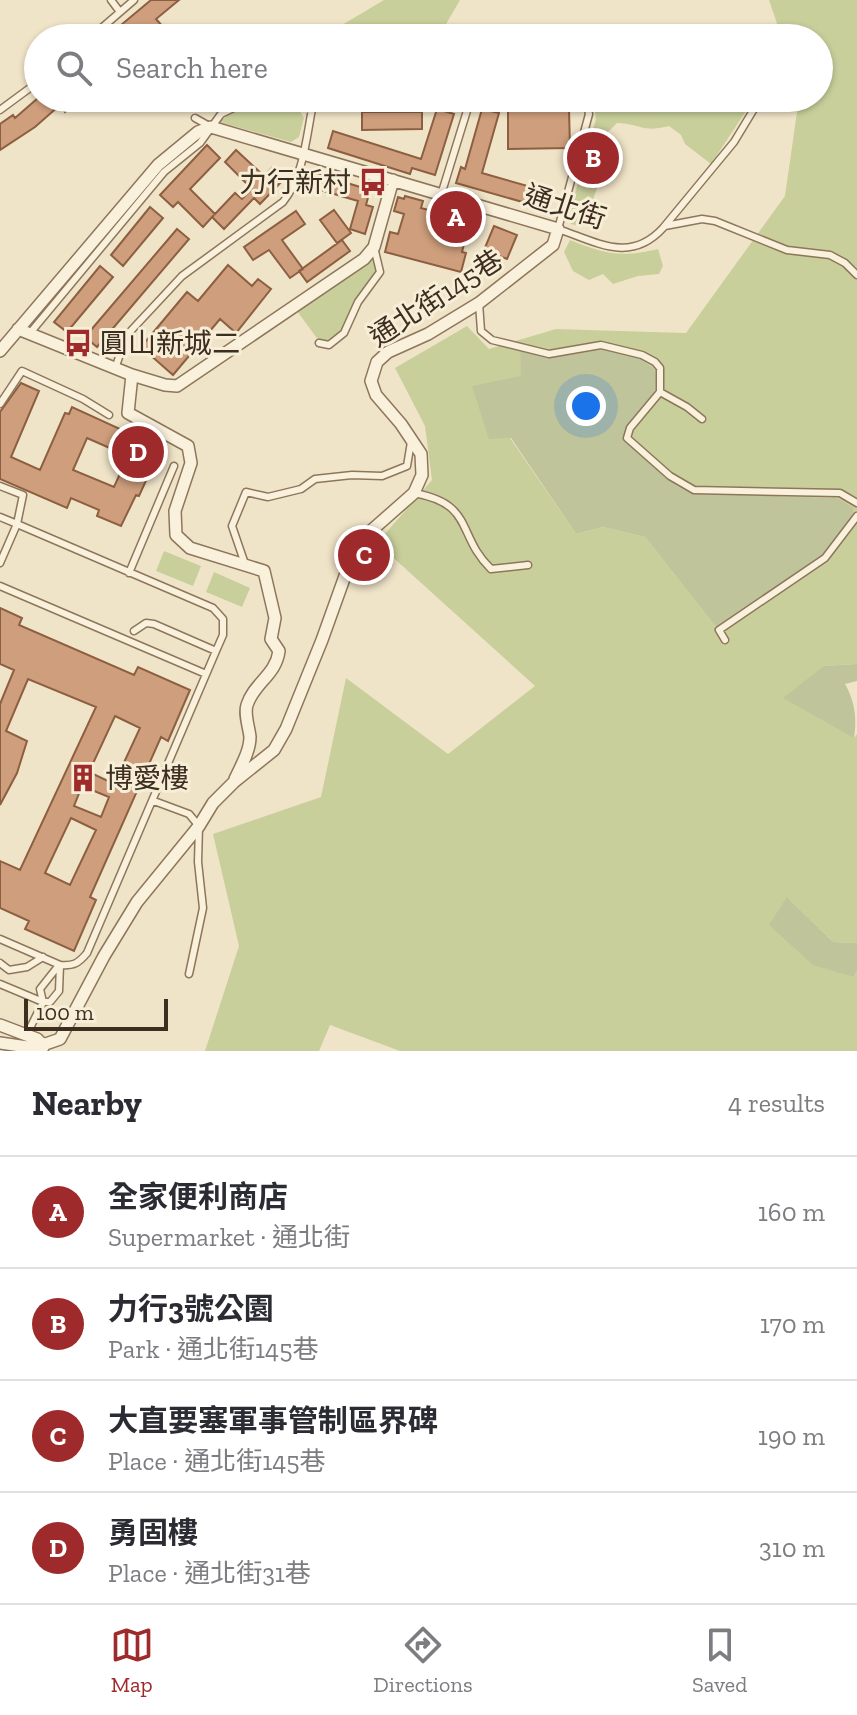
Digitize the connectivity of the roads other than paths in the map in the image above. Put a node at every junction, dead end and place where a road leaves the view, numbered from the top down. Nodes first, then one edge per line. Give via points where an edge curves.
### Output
1 (111, 0) edge
2 (134, 0) edge
3 (120, 12) junction
4 (106, 24) edge
5 (24, 92) edge
6 (0, 110) edge
7 (224, 112) edge
8 (311, 112) edge
9 (467, 112) edge
10 (587, 112) edge
11 (753, 112) edge
12 (195, 118) dead end
13 (211, 127) junction
14 (303, 154) junction
15 (393, 180) junction
16 (441, 195) junction
17 (665, 226) junction
18 (558, 229) junction
19 (374, 247) junction
20 (857, 275) edge
21 (479, 303) junction
22 (23, 332) junction
23 (319, 343) dead end
24 (0, 351) edge
25 (115, 369) junction
26 (132, 375) junction
27 (660, 392) junction
28 (0, 404) edge
29 (109, 415) dead end
30 (702, 419) dead end
31 (411, 438) junction
32 (174, 466) dead end
33 (0, 486) edge
34 (414, 493) junction
35 (857, 503) edge
36 (857, 516) edge
37 (0, 517) edge
38 (17, 524) junction
39 (0, 563) edge
40 (245, 564) junction
41 (528, 565) dead end
42 (129, 573) junction
43 (0, 586) edge
44 (134, 631) dead end
45 (725, 640) dead end
46 (216, 651) junction
47 (206, 674) junction
48 (234, 782) junction
49 (154, 801) junction
50 (199, 826) junction
51 (0, 939) edge
52 (43, 957) junction
53 (0, 963) edge
54 (60, 965) junction
55 (189, 974) dead end
56 (0, 984) edge
57 (43, 1002) junction
58 (0, 1025) edge
59 (27, 1034) junction
60 (0, 1043) edge
61 (44, 1048) edge

1 - 3 lane
2 - 3 lane
3 - 4 lane
5 - 6 lane
7 - 13 lane
8 - 14 lane
9 - 16 lane
10 - 18 lane
11 - 17 lane, 通北街
12 - 13 lane
13 - 14 street, 通北街
13 - 22 street via 158,165
14 - 15 street, 通北街
14 - 25 lane via 283,202 182,276 126,336
15 - 16 street, 通北街
15 - 19 street
16 - 18 street, 通北街
17 - 18 lane, 通北街 via 635,248 612,247
17 - 20 lane via 715,221 787,250 830,255
18 - 21 street, 通北街145巷 via 553,245
19 - 23 lane via 380,272 344,333 329,345
19 - 26 street via 364,259 177,386
21 - 27 lane via 484,336 549,354 601,345 642,355 660,368
21 - 31 street, 通北街145巷 via 377,362 371,381 376,395
22 - 24 street
22 - 25 street
25 - 26 street
26 - 40 street via 128,413 188,446 191,463 175,511 176,535 190,548
27 - 30 lane
27 - 35 lane via 627,438 687,487 840,493
28 - 29 lane via 22,371
31 - 34 street, 通北街145巷 via 421,454 422,475
31 - 40 lane via 407,466 382,476 315,479 301,489 268,497 246,492 232,526
32 - 42 lane
33 - 38 lane via 23,495
34 - 41 lane via 452,506 475,554 491,569
34 - 48 street via 364,537 286,729 274,750
36 - 45 lane via 825,558 719,630
37 - 38 lane
38 - 39 lane
38 - 42 lane
40 - 48 street via 264,571 275,618 271,639 279,651 268,678 246,707 250,740
42 - 46 lane via 213,608 223,619
43 - 47 lane
44 - 46 lane via 154,624
46 - 47 lane
47 - 49 lane
48 - 50 street
49 - 50 lane via 189,814
49 - 54 lane via 87,953 78,963
50 - 55 lane via 203,908
50 - 61 street via 137,902 60,1039
51 - 52 lane
52 - 53 lane via 9,970
52 - 54 lane
54 - 57 lane via 40,989
54 - 57 lane via 59,991
56 - 57 lane
57 - 59 lane
58 - 59 street
59 - 61 street
60 - 61 street

